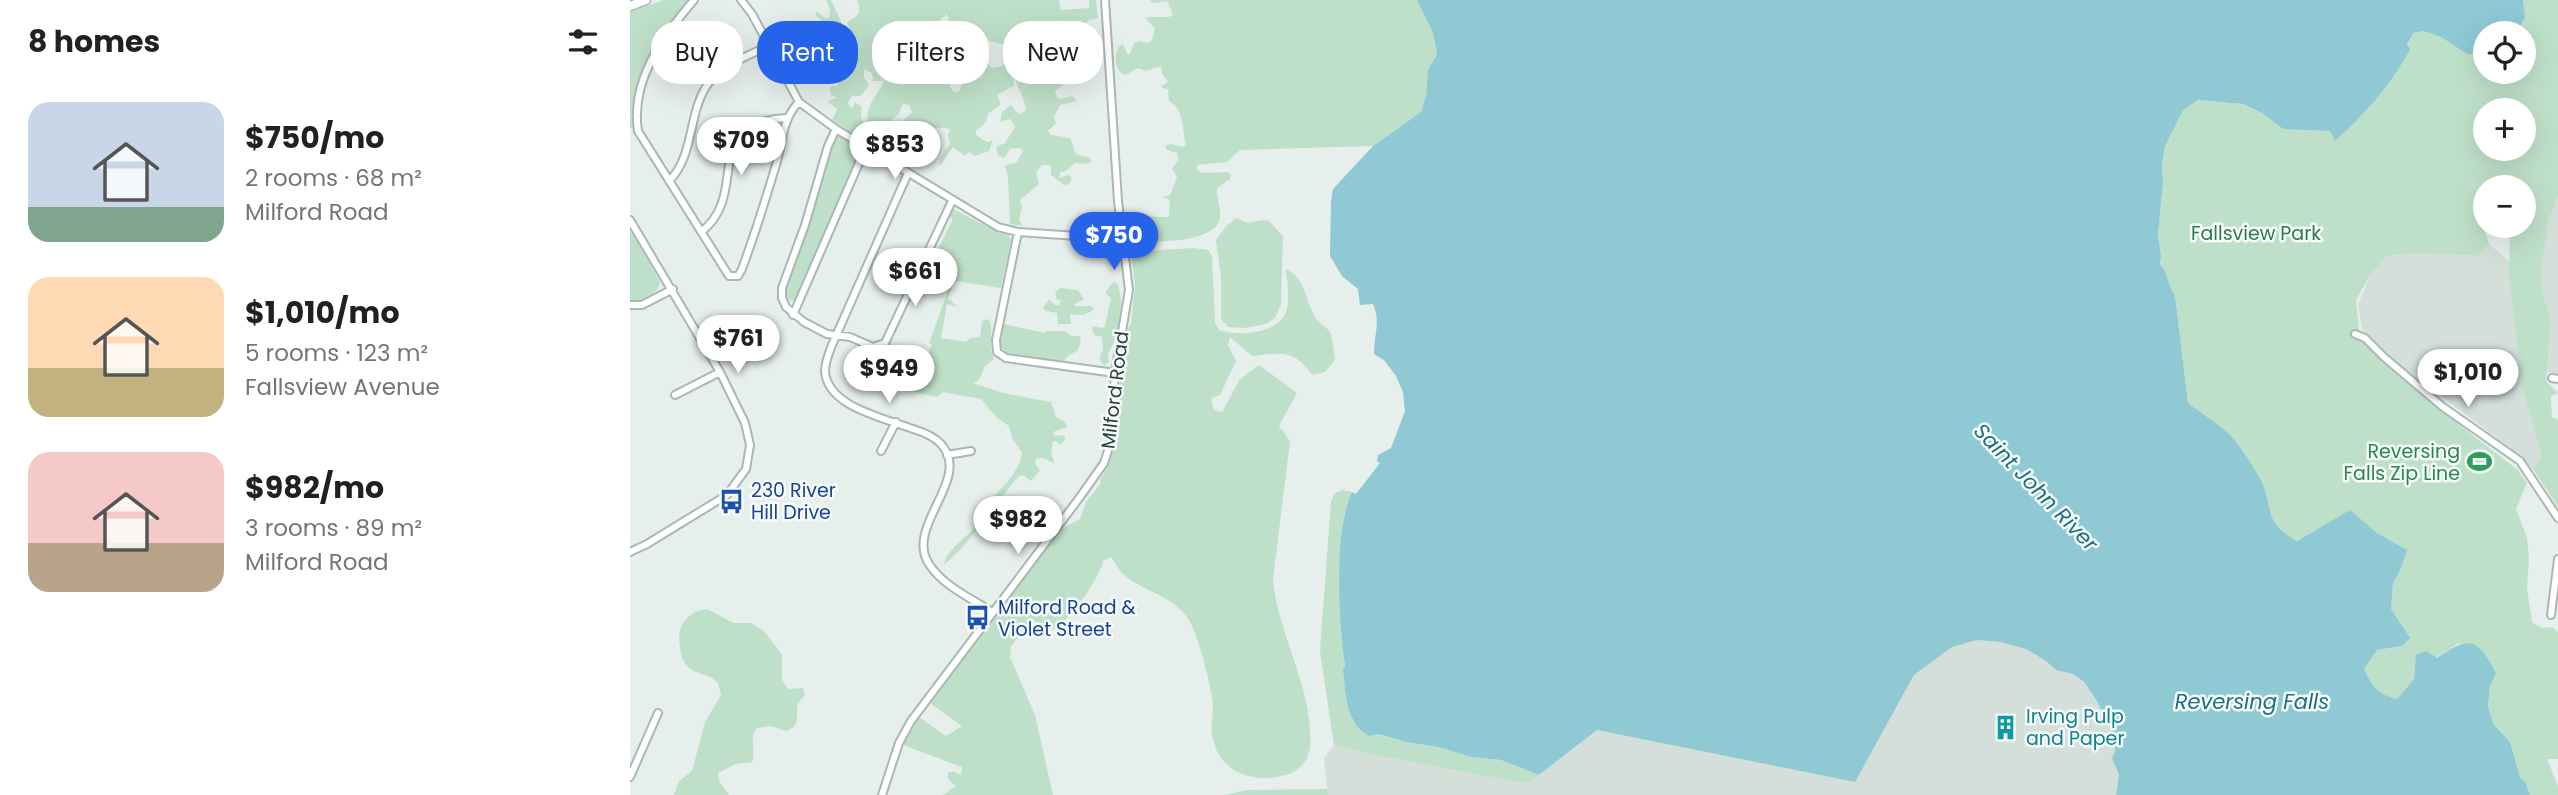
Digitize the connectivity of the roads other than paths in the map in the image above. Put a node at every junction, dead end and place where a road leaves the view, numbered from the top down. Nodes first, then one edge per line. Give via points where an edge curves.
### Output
1 (646, 0) edge
2 (694, 0) edge
3 (741, 0) edge
4 (1105, 0) edge
5 (630, 6) edge
6 (757, 24) edge
7 (757, 52) edge
8 (789, 84) edge
9 (799, 102) junction
10 (787, 118) junction
11 (836, 129) junction
12 (866, 147) junction
13 (908, 173) junction
14 (669, 181) junction
15 (952, 201) junction
16 (630, 220) edge
17 (701, 232) junction
18 (1018, 232) junction
19 (1122, 239) junction
20 (673, 289) junction
21 (630, 305) edge
22 (793, 315) junction
23 (2355, 334) dead end
24 (837, 335) junction
25 (720, 372) junction
26 (1115, 373) junction
27 (675, 395) dead end
28 (897, 422) junction
29 (971, 450) dead end
30 (881, 451) dead end
31 (947, 455) junction
32 (2558, 518) edge
33 (630, 543) edge
34 (632, 551) edge
35 (2558, 559) edge
36 (992, 612) junction
37 (2551, 615) dead end
38 (658, 713) dead end
39 (630, 777) edge
40 (882, 795) edge

1 - 5 street
2 - 14 street via 654,47 637,93 638,131
3 - 6 street
4 - 19 street, Milford Road
7 - 14 street via 709,83 679,170
8 - 9 street
9 - 10 street
9 - 11 street
10 - 17 street via 750,126 739,134 721,206
10 - 17 street via 776,167 736,277 727,275
11 - 12 street
11 - 22 street via 782,288 784,304
12 - 13 street
12 - 22 street
13 - 15 street
13 - 24 street
14 - 17 street
15 - 18 street via 992,225
15 - 24 street via 887,341 873,347
16 - 20 street
18 - 19 street
18 - 26 street via 997,352 1006,358
19 - 26 street, Milford Road via 1129,290
20 - 21 street via 642,305
20 - 25 street
22 - 24 street
23 - 32 street via 2443,407 2519,461
24 - 28 street via 825,365 831,389 842,401
25 - 27 street
25 - 34 street via 748,430 746,469 719,501
26 - 36 street, Milford Road via 1111,439 1104,463
28 - 30 street
28 - 31 street via 934,438
29 - 31 street
31 - 36 street via 947,478 923,539 925,555 943,579
33 - 34 street
35 - 37 street
36 - 40 street, Milford Road via 907,726
38 - 39 street

